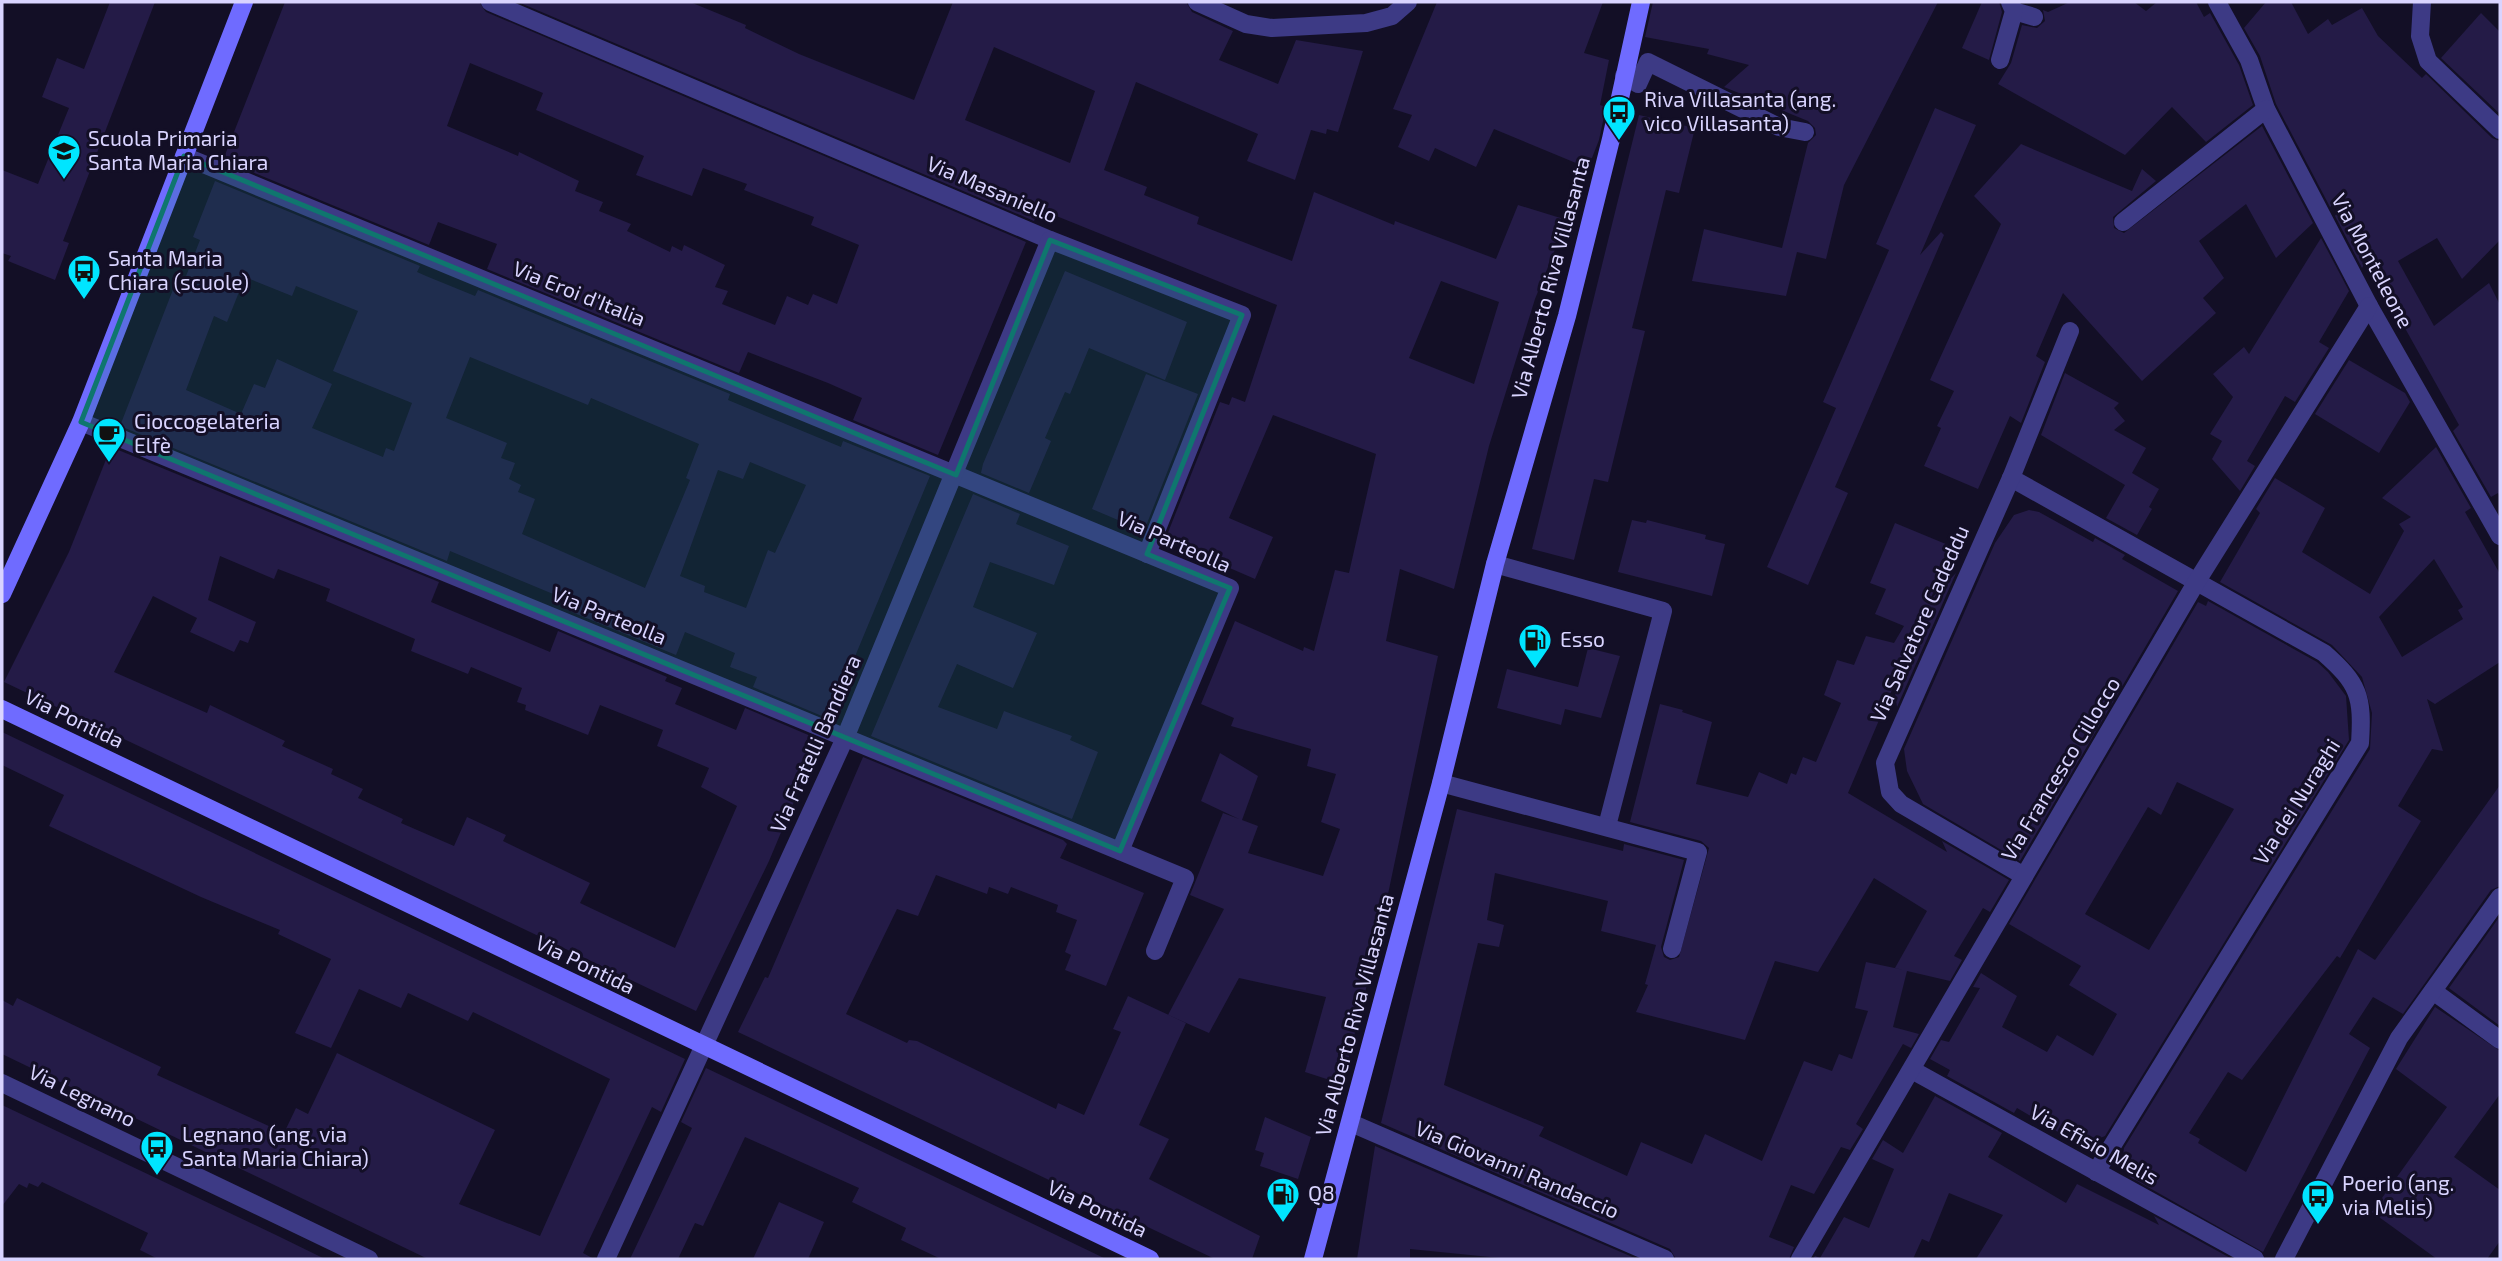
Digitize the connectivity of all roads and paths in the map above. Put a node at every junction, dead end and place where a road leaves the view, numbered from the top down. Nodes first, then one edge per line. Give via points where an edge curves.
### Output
1 (244, 2) edge
2 (490, 2) edge
3 (1197, 2) edge
4 (1408, 2) edge
5 (1641, 2) edge
6 (2217, 2) edge
7 (2422, 2) edge
8 (2012, 6) edge
9 (2034, 17) dead end
10 (2000, 60) dead end
11 (1624, 76) junction
12 (2266, 109) junction
13 (2500, 130) edge
14 (1805, 132) dead end
15 (184, 156) junction
16 (2123, 222) dead end
17 (1050, 240) junction
18 (2369, 306) junction
19 (2070, 331) dead end
20 (81, 422) junction
21 (956, 475) junction
22 (2011, 478) junction
23 (2500, 536) edge
24 (1147, 554) junction
25 (1495, 564) junction
26 (2197, 581) junction
27 (2, 594) edge
28 (2, 709) edge
29 (845, 738) junction
30 (1441, 783) junction
31 (1608, 826) junction
32 (1120, 852) junction
33 (2024, 876) junction
34 (2500, 897) edge
35 (1672, 949) dead end
36 (1155, 951) dead end
37 (2433, 990) junction
38 (2500, 1040) edge
39 (705, 1048) junction
40 (1912, 1070) junction
41 (2, 1083) edge
42 (1351, 1123) junction
43 (2096, 1172) junction
44 (369, 1259) edge
45 (606, 1259) edge
46 (1150, 1259) edge
47 (1313, 1259) edge
48 (1665, 1259) edge
49 (1800, 1259) edge
50 (2255, 1259) edge
51 (2284, 1259) edge

1 - 15 street
2 - 17 street, Via Masaniello
3 - 4 street via 1246,24 1272,28 1366,23 1392,16
5 - 11 street, Via Alberto Riva Villasanta
6 - 12 street, Via Monteleone via 2249,60
7 - 13 street via 2420,36 2428,61
8 - 9 street
8 - 10 street
11 - 14 street via 1639,84 1648,62 1779,127
11 - 25 street, Via Alberto Riva Villasanta via 1567,316
12 - 16 street
12 - 18 street, Via Monteleone
15 - 20 street
15 - 21 street, Via Eroi d'Italia
17 - 21 street, Via Fratelli Bandiera
17 - 24 street, Via Masaniello via 1242,315
18 - 23 street, Via Monteleone
18 - 26 street, Via Francesco Cillocco
19 - 22 street, Via Salvatore Cadeddu
20 - 27 street
20 - 29 street, Via Parteolla
21 - 24 street, Via Parteolla
21 - 29 street, Via Fratelli Bandiera
22 - 26 street, Via dei Nuraghi
22 - 33 street, Via Salvatore Cadeddu via 1885,763 1891,792 1901,804
24 - 32 street, Via Parteolla via 1230,588
25 - 30 street, Via Alberto Riva Villasanta
25 - 31 street via 1663,611
26 - 33 street, Via Francesco Cillocco
26 - 43 street, Via dei Nuraghi via 2324,653 2350,676 2362,711 2360,743
28 - 39 street, Via Pontida
29 - 32 street, Via Parteolla
29 - 39 street, Via Fratelli Bandiera
30 - 31 street
30 - 42 street, Via Alberto Riva Villasanta
31 - 35 street via 1698,852
32 - 36 street, Via Parteolla via 1185,878
33 - 40 street, Via Francesco Cillocco
34 - 37 street
37 - 38 street
37 - 51 street via 2399,1038
39 - 45 street, Via Fratelli Bandiera
39 - 46 street, Via Pontida
40 - 43 street, Via Efisio Melis
40 - 49 street, Via Francesco Cillocco
41 - 44 street, Via Legnano
42 - 47 street, Via Alberto Riva Villasanta
42 - 48 street, Via Giovanni Randaccio
43 - 50 street, Via Efisio Melis

